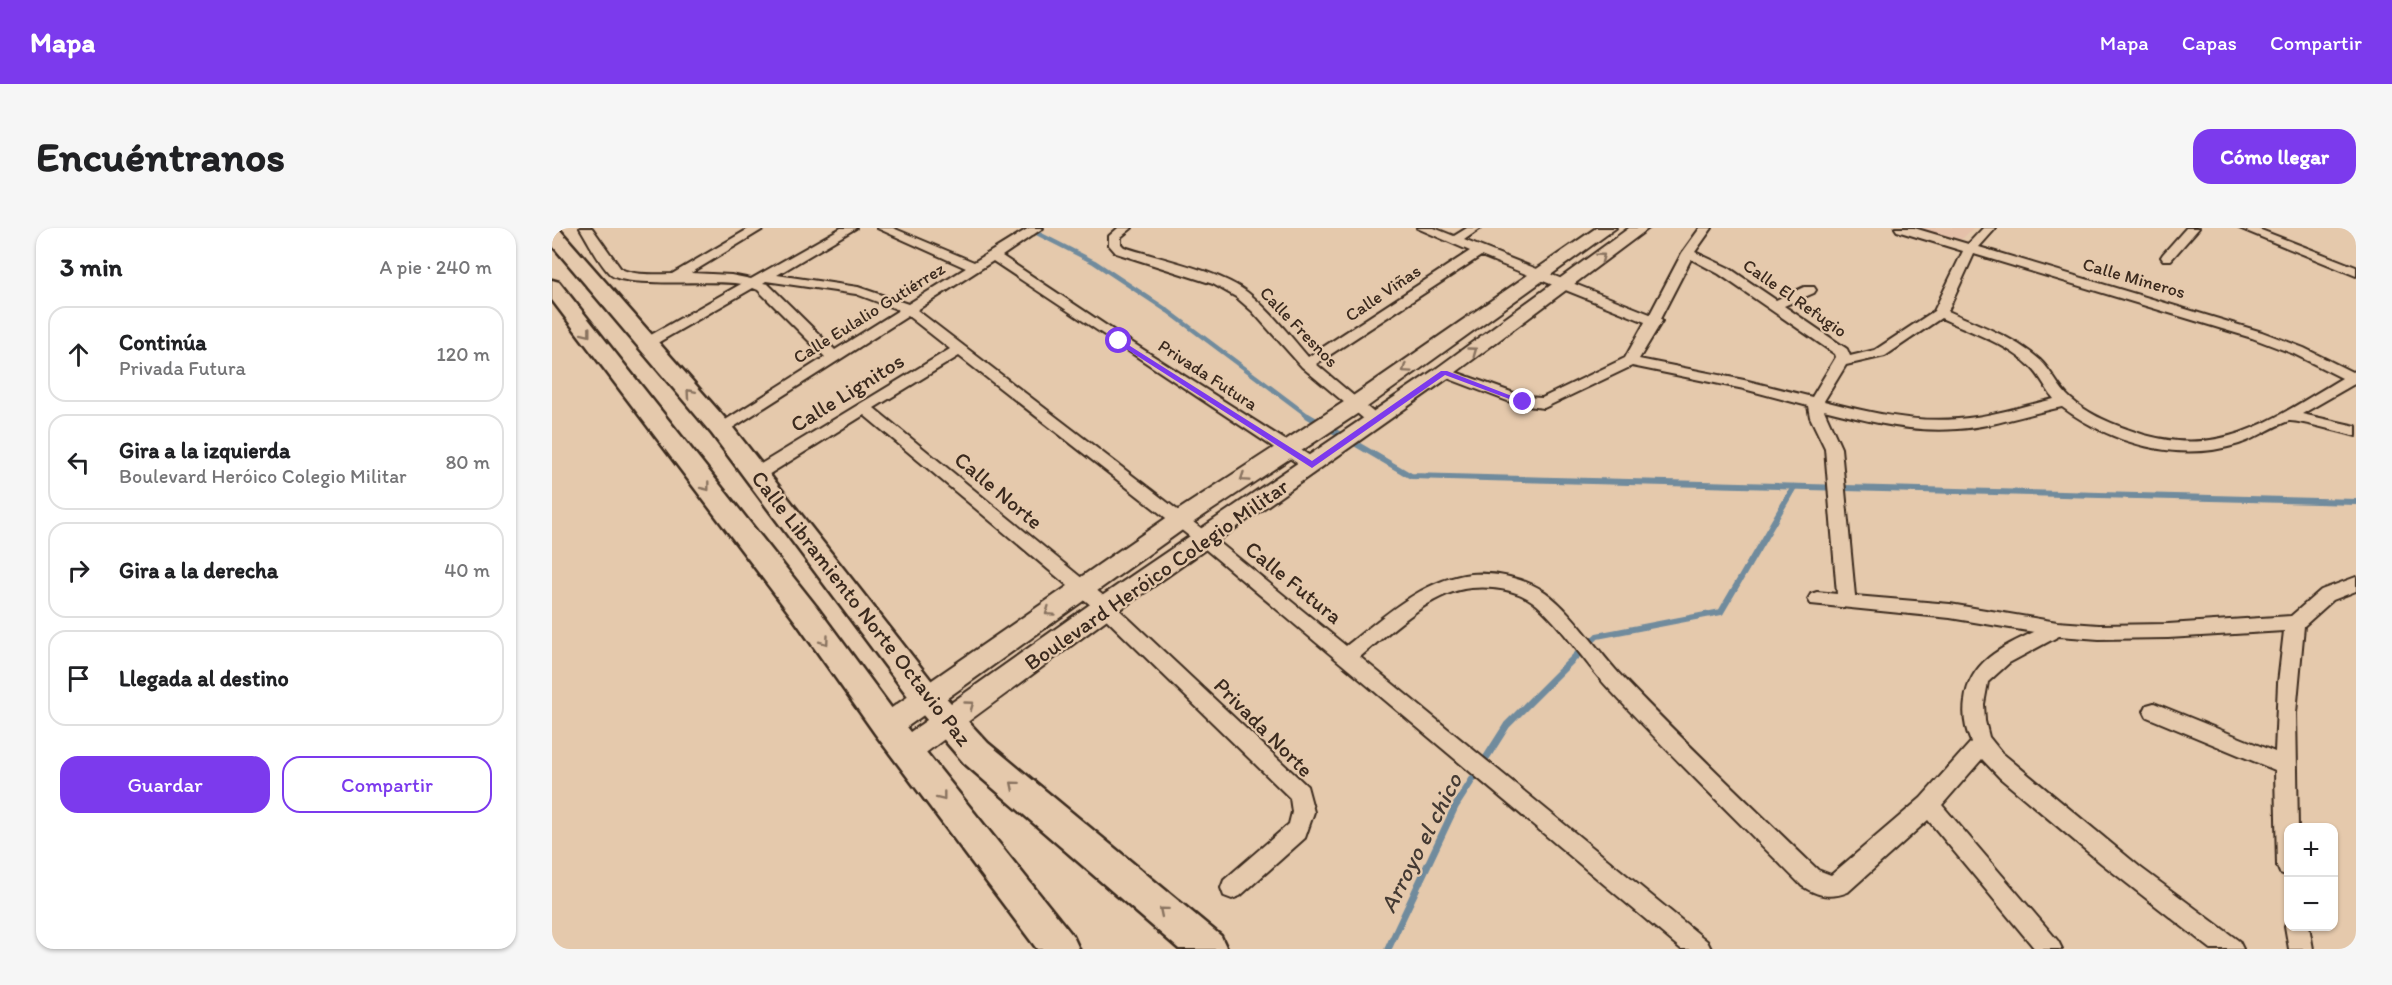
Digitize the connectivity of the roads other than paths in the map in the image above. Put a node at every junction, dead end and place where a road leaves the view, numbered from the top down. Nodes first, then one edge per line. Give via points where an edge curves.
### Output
1 (586, 228) edge
2 (741, 228) edge
3 (850, 228) edge
4 (883, 228) edge
5 (1036, 228) edge
6 (1125, 228) edge
7 (1423, 228) edge
8 (1475, 228) edge
9 (1607, 228) edge
10 (1640, 228) edge
11 (1706, 228) edge
12 (1901, 228) edge
13 (1990, 228) edge
14 (2193, 228) edge
15 (2245, 228) edge
16 (758, 229) edge
17 (552, 232) edge
18 (1454, 241) junction
19 (1970, 249) junction
20 (1479, 251) junction
21 (1688, 253) junction
22 (994, 256) junction
23 (2167, 256) dead end
24 (975, 267) junction
25 (2356, 272) edge
26 (1540, 276) junction
27 (674, 278) junction
28 (761, 280) junction
29 (552, 286) edge
30 (1563, 286) junction
31 (1809, 290) dead end
32 (1774, 306) junction
33 (909, 310) junction
34 (1940, 313) junction
35 (1655, 321) junction
36 (647, 343) junction
37 (961, 348) junction
38 (833, 357) junction
39 (1630, 361) junction
40 (1841, 361) junction
41 (1307, 364) junction
42 (1444, 372) junction
43 (2355, 377) edge
44 (2064, 402) junction
45 (1815, 404) junction
46 (1355, 405) junction
47 (865, 408) junction
48 (2288, 416) junction
49 (1376, 421) junction
50 (721, 429) junction
51 (2356, 431) edge
52 (1287, 449) junction
53 (1312, 465) junction
54 (757, 474) junction
55 (1180, 520) junction
56 (1204, 538) junction
57 (2356, 584) edge
58 (1082, 588) junction
59 (1817, 599) dead end
60 (1847, 602) junction
61 (1105, 607) junction
62 (2295, 623) junction
63 (2057, 629) junction
64 (1347, 656) junction
65 (927, 698) junction
66 (2154, 711) dead end
67 (948, 722) junction
68 (886, 726) junction
69 (1982, 744) junction
70 (906, 751) junction
71 (2285, 765) junction
72 (1929, 805) junction
73 (2287, 823) edge
74 (1232, 888) dead end
75 (2298, 931) edge
76 (1060, 949) edge
77 (1208, 949) edge
78 (1700, 949) edge
79 (2050, 949) edge
80 (2231, 949) edge
81 (2301, 949) edge

1 - 27 street, Calle Futura via 620,275
2 - 16 street
3 - 28 street
4 - 24 street
5 - 22 street, Calle Eulalio Gutiérrez
6 - 41 street, Calle Fresnos via 1113,241 1120,250 1218,281 1240,294
7 - 18 street
8 - 18 street
9 - 26 street, Boulevard Heróico Colegio Militar
30 -> 10 street, Boulevard Heróico Colegio Militar
11 - 21 street
12 - 19 street, Calle Mineros
13 - 19 street
14 - 23 street
15 - 25 street
16 - 27 street
17 - 36 main road, Calle Libramiento Norte Octavio Paz
18 - 20 street
19 - 34 street
19 - 43 street, Calle Mineros via 2257,334
20 - 26 street
20 - 41 street, Calle Viñas
21 - 32 street, Calle El Refugio via 1724,270
21 - 35 street
22 - 24 street, Calle Eulalio Gutiérrez
22 - 52 street, Privada Futura
24 - 33 street, Calle Eulalio Gutiérrez
26 - 30 street
26 -> 46 street, Boulevard Heróico Colegio Militar
27 - 28 street, Calle Futura
28 - 33 street, Calle Futura via 850,289 879,296
28 - 36 street
28 - 38 street
29 -> 68 main road via 806,614
30 - 35 street
42 -> 30 street, Boulevard Heróico Colegio Militar
31 - 32 street
32 - 40 street, Calle El Refugio via 1842,352
33 - 37 street, Calle Futura
33 - 38 street, Calle Eulalio Gutiérrez
34 - 40 street via 1880,353
34 - 44 street via 2004,343 2036,364
35 - 39 street
50 -> 36 main road, Calle Libramiento Norte Octavio Paz
37 - 47 street, Calle Lignitos
37 - 55 street, Calle Futura
38 - 50 street, Calle Eulalio Gutiérrez
39 - 42 street via 1544,404 1523,402
39 - 45 street via 1757,387
40 - 45 street
41 - 46 street, Calle Fresnos
42 - 49 street, Boulevard Heróico Colegio Militar
43 - 48 street
44 - 45 street via 1972,423 1943,425
44 - 48 street via 2123,434 2177,447 2202,448 2228,442
45 - 60 street via 1833,448
46 - 49 street, Calle Fresnos
46 - 52 street, Boulevard Heróico Colegio Militar
47 - 54 street, Calle Lignitos
47 - 58 street, Calle Norte
48 - 51 street
49 - 53 street, Boulevard Heróico Colegio Militar
50 - 54 main road, Calle Libramiento Norte Octavio Paz
52 - 53 street, Privada Futura
52 -> 55 street, Boulevard Heróico Colegio Militar
53 - 56 street, Boulevard Heróico Colegio Militar
54 - 65 main road, Calle Libramiento Norte Octavio Paz
55 - 56 street, Calle Futura
55 - 58 street, Boulevard Heróico Colegio Militar
56 - 61 street, Boulevard Heróico Colegio Militar
56 - 64 street, Calle Futura
57 - 62 street via 2327,595
58 - 61 street, Calle Norte
58 -> 65 street, Boulevard Heróico Colegio Militar
59 - 60 street
60 - 63 street via 1994,616
67 -> 61 street, Boulevard Heróico Colegio Militar
61 - 74 street, Privada Norte via 1299,793 1304,819 1297,831
62 - 63 street via 2168,631
62 - 71 street via 2288,678
63 - 69 street via 1995,662 1979,679 1974,703 1976,731
64 - 72 street via 1414,605 1445,588 1467,581 1523,588 1541,598 1602,669 1821,885 1830,888 1840,884
64 - 78 street, Calle Futura
65 - 67 main road, Calle Libramiento Norte Octavio Paz
65 - 68 street, Boulevard Heróico Colegio Militar
66 - 71 street
67 - 70 street, Boulevard Heróico Colegio Militar
77 -> 67 main road, Calle Libramiento Norte Octavio Paz via 976,753
68 - 70 main road
69 - 72 street
69 - 80 street via 2086,838
70 -> 76 main road
71 - 73 street
72 - 79 street
75 - 81 street

